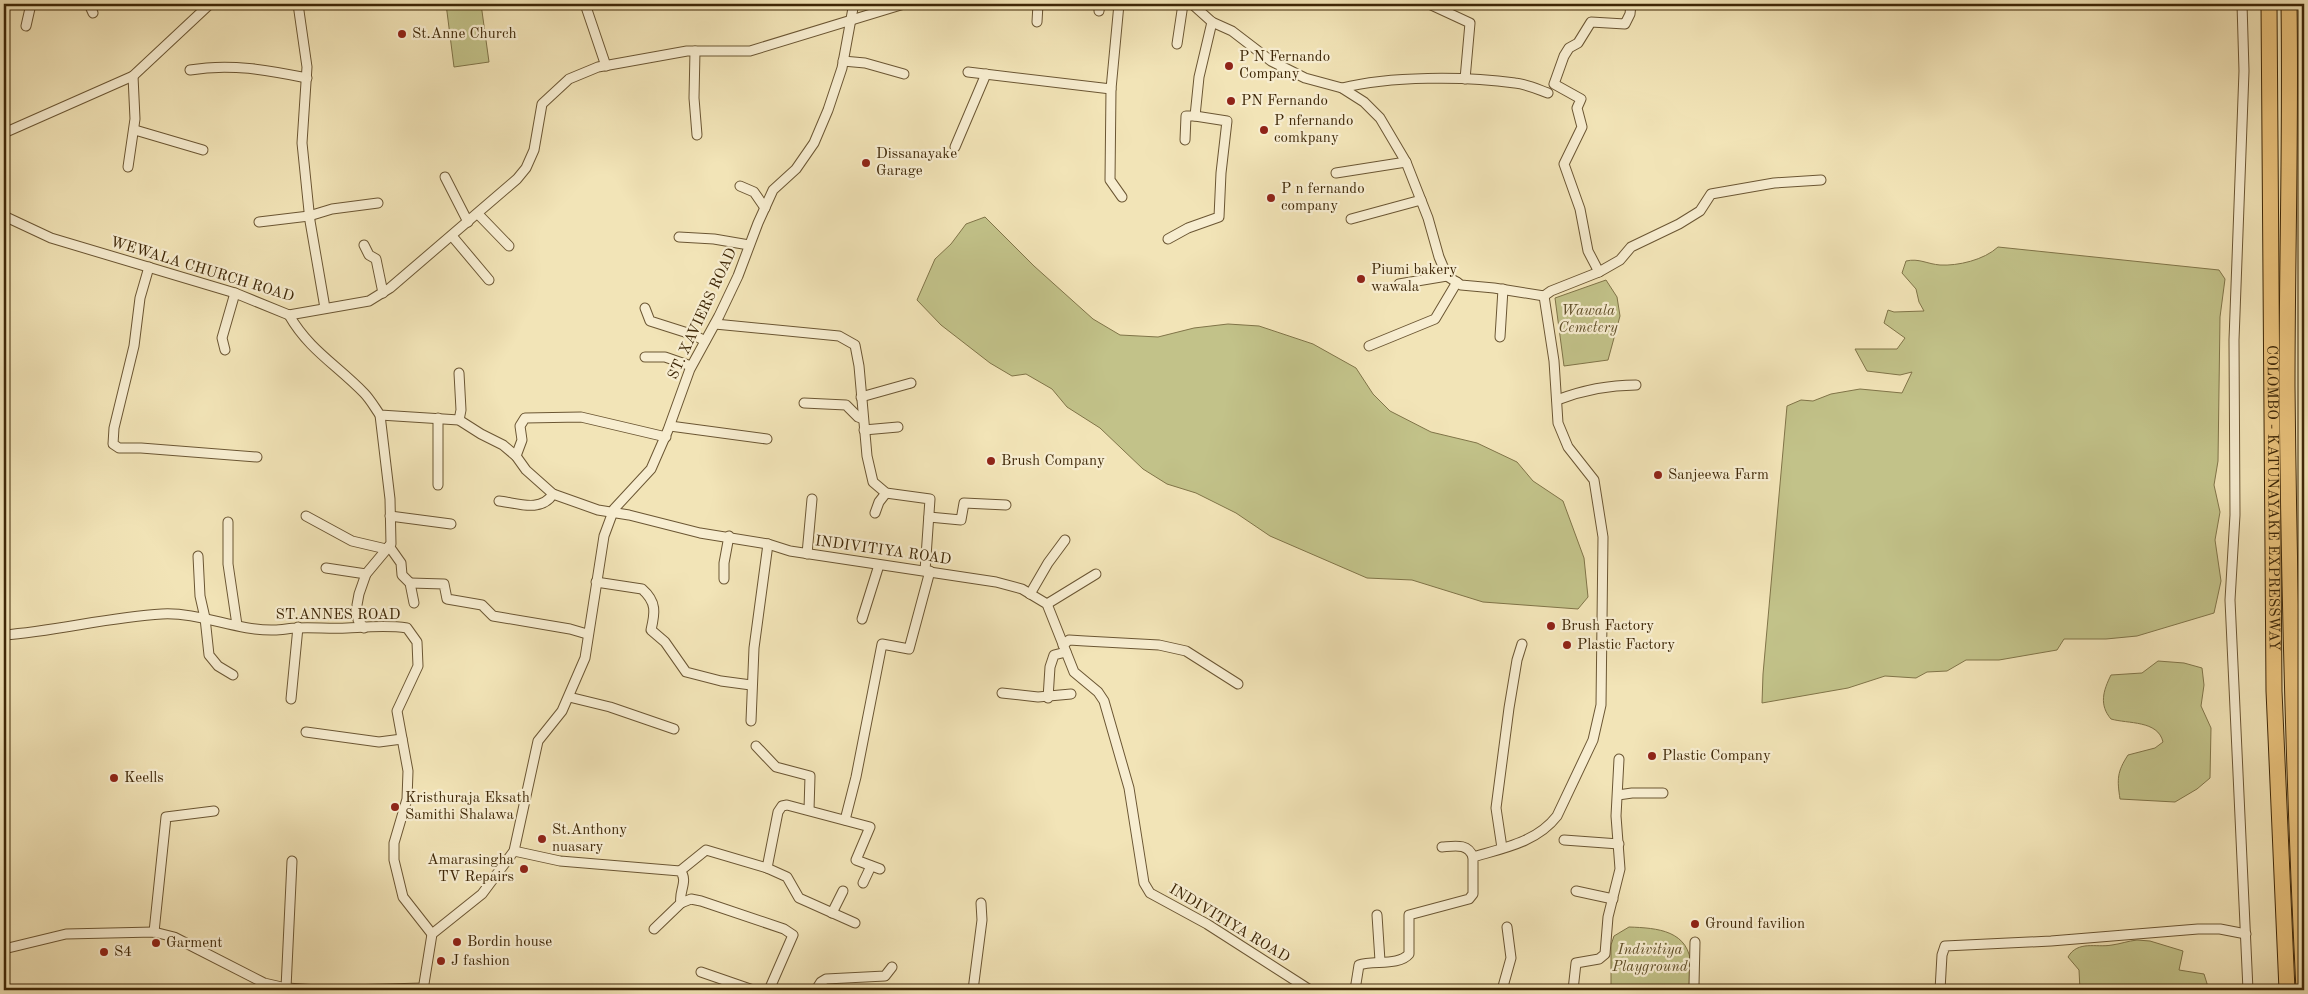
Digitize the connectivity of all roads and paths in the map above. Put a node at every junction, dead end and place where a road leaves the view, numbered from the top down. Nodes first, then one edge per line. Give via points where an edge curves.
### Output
1 (31, 4) edge
2 (88, 4) edge
3 (210, 4) edge
4 (298, 4) edge
5 (585, 4) edge
6 (851, 4) edge
7 (904, 4) edge
8 (1038, 4) edge
9 (1119, 4) edge
10 (1183, 4) edge
11 (1192, 4) edge
12 (1429, 4) edge
13 (1631, 4) edge
14 (2242, 4) edge
15 (2269, 4) edge
16 (2290, 4) edge
17 (881, 7) edge
18 (93, 13) dead end
19 (850, 21) junction
20 (1037, 22) dead end
21 (1212, 22) junction
22 (26, 26) dead end
23 (1177, 44) dead end
24 (695, 51) junction
25 (843, 62) junction
26 (606, 66) junction
27 (190, 70) dead end
28 (968, 72) dead end
29 (904, 74) dead end
30 (986, 74) junction
31 (133, 76) junction
32 (307, 78) junction
33 (1465, 79) junction
34 (1342, 88) junction
35 (1111, 89) junction
36 (1548, 93) dead end
37 (1195, 116) junction
38 (135, 130) junction
39 (4, 133) edge
40 (697, 135) dead end
41 (1185, 140) dead end
42 (955, 147) dead end
43 (203, 150) dead end
44 (1406, 162) junction
45 (128, 167) dead end
46 (1336, 173) dead end
47 (445, 177) dead end
48 (1821, 180) dead end
49 (740, 186) dead end
50 (1122, 197) dead end
51 (1421, 200) junction
52 (378, 203) dead end
53 (765, 208) junction
54 (478, 214) junction
55 (4, 216) edge
56 (309, 216) junction
57 (1351, 219) dead end
58 (259, 222) dead end
59 (468, 222) junction
60 (452, 236) junction
61 (678, 237) dead end
62 (1168, 239) dead end
63 (364, 245) dead end
64 (509, 246) dead end
65 (750, 246) junction
66 (149, 267) junction
67 (1598, 272) junction
68 (1448, 276) junction
69 (489, 280) dead end
70 (1457, 282) junction
71 (1399, 284) dead end
72 (1503, 289) junction
73 (235, 293) junction
74 (383, 293) junction
75 (1544, 296) junction
76 (325, 308) junction
77 (645, 308) dead end
78 (290, 315) junction
79 (715, 324) junction
80 (1500, 337) dead end
81 (705, 341) junction
82 (1369, 346) dead end
83 (225, 350) dead end
84 (645, 357) dead end
85 (691, 366) junction
86 (459, 373) dead end
87 (911, 383) dead end
88 (1636, 386) dead end
89 (861, 397) junction
90 (1556, 400) junction
91 (804, 403) dead end
92 (380, 415) junction
93 (438, 418) junction
94 (863, 419) junction
95 (459, 420) junction
96 (670, 426) junction
97 (898, 427) dead end
98 (864, 430) junction
99 (666, 437) junction
100 (767, 438) dead end
101 (516, 456) junction
102 (256, 457) dead end
103 (438, 485) dead end
104 (886, 493) junction
105 (553, 494) junction
106 (812, 499) dead end
107 (499, 501) dead end
108 (1006, 505) dead end
109 (612, 513) junction
110 (875, 513) dead end
111 (306, 516) dead end
112 (390, 516) junction
113 (929, 518) junction
114 (228, 522) dead end
115 (451, 524) dead end
116 (729, 536) junction
117 (1065, 540) dead end
118 (768, 544) junction
119 (388, 548) junction
120 (807, 554) junction
121 (198, 556) dead end
122 (879, 565) junction
123 (326, 568) dead end
124 (927, 571) junction
125 (366, 574) junction
126 (1096, 574) dead end
127 (724, 579) dead end
128 (596, 582) junction
129 (410, 583) junction
130 (1030, 594) junction
131 (414, 603) dead end
132 (1047, 604) junction
133 (205, 618) junction
134 (862, 619) dead end
135 (237, 625) junction
136 (298, 628) junction
137 (364, 628) junction
138 (587, 634) junction
139 (4, 635) edge
140 (1522, 644) dead end
141 (1065, 648) junction
142 (233, 675) dead end
143 (1238, 684) dead end
144 (751, 685) junction
145 (1002, 693) dead end
146 (1070, 694) dead end
147 (568, 697) junction
148 (1048, 698) junction
149 (292, 699) dead end
150 (751, 721) dead end
151 (674, 729) dead end
152 (306, 732) dead end
153 (402, 738) junction
154 (756, 746) dead end
155 (1619, 759) dead end
156 (1664, 793) dead end
157 (1618, 795) junction
158 (214, 810) dead end
159 (809, 810) junction
160 (845, 820) junction
161 (1564, 840) dead end
162 (1619, 844) junction
163 (1442, 847) dead end
164 (1502, 848) junction
165 (514, 851) junction
166 (1473, 857) junction
167 (292, 861) dead end
168 (871, 866) junction
169 (767, 868) junction
170 (880, 869) dead end
171 (680, 871) junction
172 (863, 883) dead end
173 (842, 891) dead end
174 (1576, 891) dead end
175 (1613, 899) junction
176 (681, 903) junction
177 (981, 903) dead end
178 (832, 913) junction
179 (1377, 915) dead end
180 (855, 923) dead end
181 (1507, 926) dead end
182 (654, 929) dead end
183 (154, 932) junction
184 (432, 934) junction
185 (2246, 934) junction
186 (1695, 942) dead end
187 (4, 950) edge
188 (1380, 961) junction
189 (892, 967) dead end
190 (701, 972) dead end
191 (286, 988) junction
192 (424, 989) edge
193 (319, 990) edge
194 (346, 990) edge
195 (753, 990) edge
196 (769, 990) edge
197 (816, 990) edge
198 (973, 990) edge
199 (1310, 990) edge
200 (1355, 990) edge
201 (1502, 990) edge
202 (1573, 990) edge
203 (1692, 990) edge
204 (1940, 990) edge
205 (2248, 990) edge
206 (2287, 990) edge
207 (2304, 990) edge

1 - 22 street
2 - 18 street
3 - 31 street
4 - 32 street
5 - 26 street
6 - 19 street, ST. XAVIERS ROAD
7 - 17 street, WEWALA CHURCH ROAD
8 - 20 street
9 - 35 street
10 - 23 street
11 - 21 street
12 - 33 street via 1470,23
13 - 67 street via 1625,24 1591,22 1578,43 1564,56 1554,84 1581,99 1577,108 1582,127 1564,164 1580,209 1588,252
14 - 185 street via 2244,71 2234,340 2235,515 2230,600
15 - 206 highway, COLOMBO - KATUNAYAKE EXPRESSWAY via 2274,691
16 - 207 highway, COLOMBO - KATUNAYAKE EXPRESSWAY via 2287,393 2291,711
17 - 19 street, WEWALA CHURCH ROAD
19 - 24 street, WEWALA CHURCH ROAD via 750,51
19 - 25 street, ST. XAVIERS ROAD
21 - 34 street via 1232,31 1270,61 1305,78
21 - 37 street via 1199,77
24 - 26 street, WEWALA CHURCH ROAD
24 - 40 street
25 - 29 street via 864,63
25 - 53 street, ST. XAVIERS ROAD via 814,143 796,169 773,190
26 - 54 street, WEWALA CHURCH ROAD via 569,79 542,104 534,150 526,168
27 - 32 street via 212,66 254,68
28 - 30 street
30 - 35 street
30 - 42 street
31 - 38 street
31 - 39 street
32 - 56 street via 302,143
33 - 34 street via 1372,82
33 - 36 street via 1517,83
34 - 44 street via 1364,102 1380,118
35 - 50 street via 1110,180
37 - 41 street via 1186,116
37 - 62 street via 1228,121 1219,217
38 - 43 street
38 - 45 street
44 - 46 street
44 - 51 street
47 - 59 street
48 - 67 street via 1774,183 1711,194 1700,211 1631,247 1620,260
49 - 53 street via 754,192
51 - 57 street
51 - 68 street
52 - 56 street via 332,209
53 - 65 street, ST. XAVIERS ROAD
54 - 59 street, WEWALA CHURCH ROAD
54 - 64 street
55 - 66 street, WEWALA CHURCH ROAD via 51,238
56 - 58 street
56 - 76 street
59 - 60 street, WEWALA CHURCH ROAD
60 - 69 street
60 - 74 street, WEWALA CHURCH ROAD
61 - 65 street
63 - 74 street via 369,255 376,259
65 - 79 street, ST. XAVIERS ROAD
66 - 73 street, WEWALA CHURCH ROAD
66 - 102 street via 140,298 134,346 113,444 119,448
67 - 75 street via 1551,290
68 - 70 street
68 - 71 street
70 - 72 street
70 - 82 street via 1435,319
72 - 75 street
72 - 80 street
73 - 78 street, WEWALA CHURCH ROAD
73 - 83 street via 222,338
74 - 76 street, WEWALA CHURCH ROAD via 369,301
75 - 90 street
76 - 78 street, WEWALA CHURCH ROAD
77 - 81 street via 650,322
78 - 92 street via 299,332 365,394
79 - 81 street, ST. XAVIERS ROAD
79 - 89 street via 839,336 856,345
81 - 85 street, ST. XAVIERS ROAD
84 - 85 street via 665,357
85 - 96 street, ST. XAVIERS ROAD
86 - 95 street
87 - 89 street
88 - 90 street via 1613,385 1584,390
89 - 94 street
90 - 164 street via 1558,423 1568,447 1594,480 1603,537 1601,705 1593,740 1557,816 1535,837
91 - 94 street via 846,405
92 - 93 street, INDIVITIYA ROAD
92 - 112 street
93 - 95 street, INDIVITIYA ROAD
93 - 103 street
94 - 98 street
95 - 101 street, INDIVITIYA ROAD
96 - 99 street, ST. XAVIERS ROAD
96 - 100 street
97 - 98 street
98 - 104 street via 873,482
99 - 101 street via 581,417 525,418 520,426 522,440
99 - 109 street, ST. XAVIERS ROAD via 651,469
101 - 105 street, INDIVITIYA ROAD via 526,470
104 - 110 street
104 - 113 street via 930,499
105 - 107 street via 548,501 537,506
105 - 109 street, INDIVITIYA ROAD
106 - 120 street
108 - 113 street via 964,503 961,520
109 - 116 street, INDIVITIYA ROAD via 700,533
109 - 128 street, ST. XAVIERS ROAD via 604,536
111 - 119 street via 352,541
112 - 115 street
112 - 119 street
113 - 124 street
114 - 135 street via 228,564
116 - 118 street, INDIVITIYA ROAD
116 - 127 street
117 - 130 street
118 - 120 street, INDIVITIYA ROAD
118 - 144 street
119 - 125 street
119 - 129 street via 401,563 402,575
120 - 122 street, INDIVITIYA ROAD
121 - 133 street via 200,596
122 - 124 street, INDIVITIYA ROAD
122 - 134 street
123 - 125 street
124 - 130 street, INDIVITIYA ROAD via 996,582
124 - 160 street via 909,650 882,644
125 - 137 street via 357,605 358,620
126 - 132 street
128 - 138 street, ST. XAVIERS ROAD
128 - 144 street via 642,589 655,610 651,630 665,642 686,672
129 - 131 street
129 - 138 street via 444,584 447,599 482,605 493,616
130 - 132 street, INDIVITIYA ROAD
132 - 141 street, INDIVITIYA ROAD
133 - 135 street, ST.ANNES ROAD via 216,623
133 - 139 street, ST.ANNES ROAD via 164,614
133 - 142 street via 209,655 218,666
135 - 136 street, ST.ANNES ROAD via 273,630
136 - 137 street, ST.ANNES ROAD
136 - 149 street
137 - 153 street, ST.ANNES ROAD via 407,628 417,642 418,666 397,711
138 - 147 street, ST. XAVIERS ROAD via 585,658
140 - 164 street via 1509,708 1496,808
141 - 143 street via 1069,640 1159,645 1186,651
141 - 148 street via 1054,655
141 - 199 street, INDIVITIYA ROAD via 1074,672 1098,692 1109,716 1128,788 1144,883 1150,893 1207,924
144 - 150 street
145 - 148 street
146 - 148 street
147 - 151 street via 610,707
147 - 165 street, ST. XAVIERS ROAD via 562,711 538,741
152 - 153 street via 379,742
153 - 184 street, ST.ANNES ROAD via 408,771 407,799 394,843 394,860 403,897
154 - 159 street via 776,767 810,776
155 - 157 street
156 - 157 street
157 - 162 street
158 - 183 street via 166,817
159 - 160 street
159 - 169 street via 782,806
160 - 168 street via 870,827 856,860
161 - 162 street
162 - 175 street via 1620,869
163 - 166 street via 1463,846 1471,850
164 - 166 street
165 - 171 street via 560,861
165 - 184 street, ST. XAVIERS ROAD via 482,894
166 - 188 street via 1473,894 1469,899 1409,914 1409,954 1401,960
167 - 191 street
168 - 170 street
168 - 172 street
169 - 171 street via 706,850
169 - 178 street via 786,877 799,898
171 - 176 street via 684,882
173 - 178 street
174 - 175 street
175 - 202 street via 1605,954 1598,959 1576,963
176 - 182 street
176 - 196 street via 691,899 718,905 793,935
177 - 198 street via 982,920
178 - 180 street
179 - 188 street
181 - 201 street via 1511,958
183 - 187 street via 66,934
183 - 191 street via 174,937 250,978
184 - 192 street
185 - 204 street via 2220,929 2144,932 1946,946 1942,954
185 - 205 street
186 - 203 street
188 - 200 street via 1359,965
189 - 197 street via 885,976 826,979
190 - 195 street
191 - 193 street
192 - 194 street

